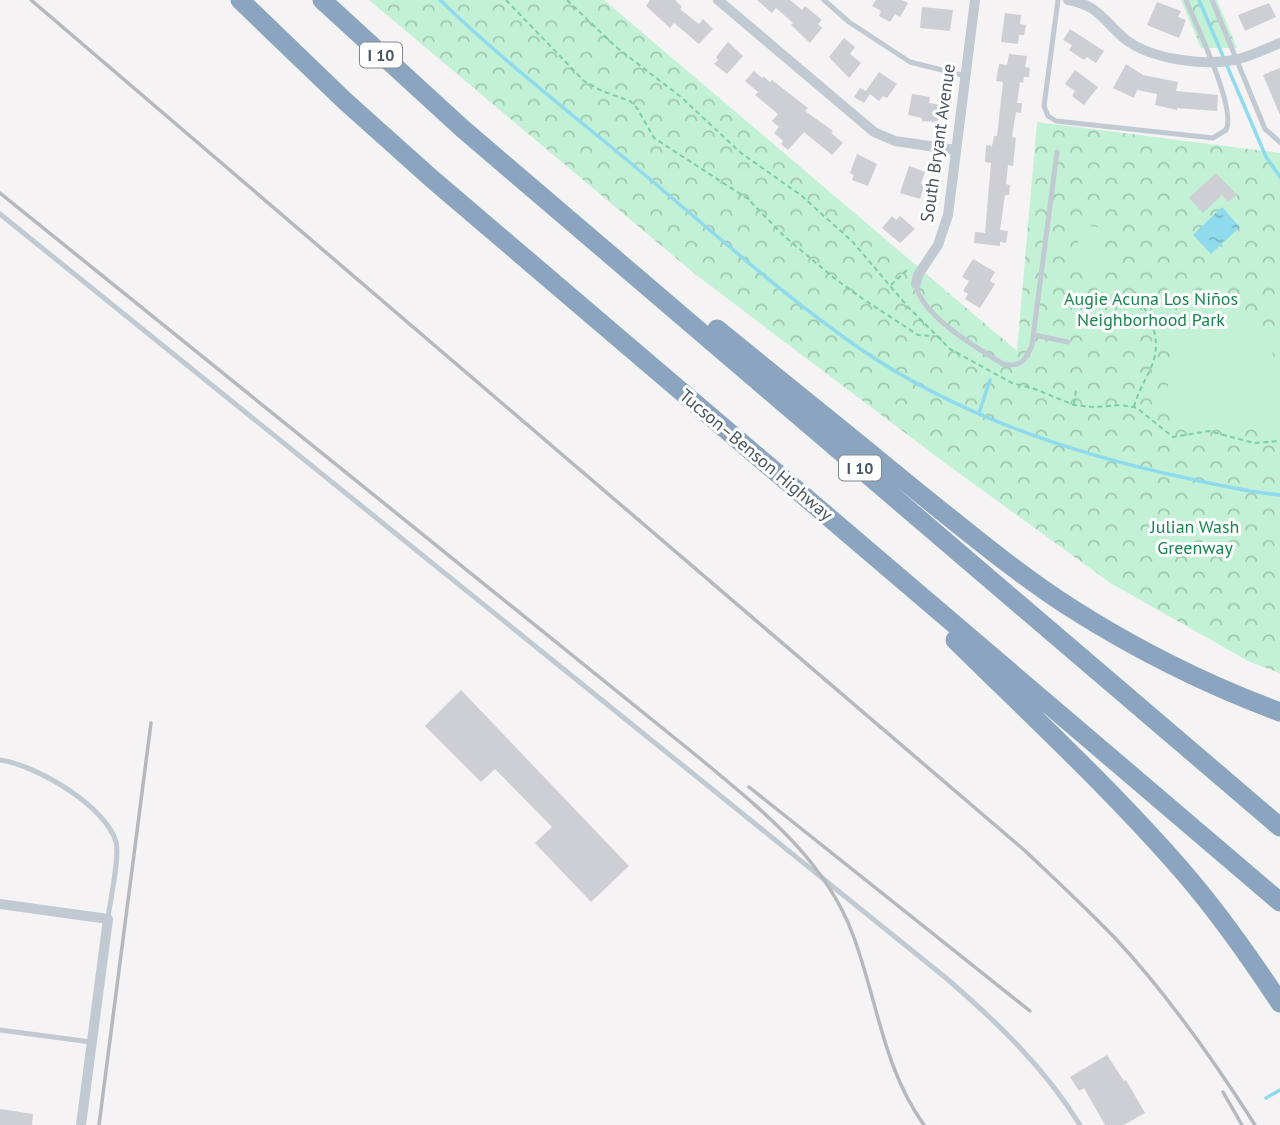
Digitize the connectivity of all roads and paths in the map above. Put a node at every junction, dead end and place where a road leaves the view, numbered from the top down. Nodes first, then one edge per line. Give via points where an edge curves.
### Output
1 (240, 0) edge
2 (322, 0) edge
3 (506, 0) edge
4 (567, 0) edge
5 (718, 0) edge
6 (824, 0) edge
7 (975, 0) edge
8 (1058, 0) edge
9 (1068, 0) edge
10 (1186, 0) edge
11 (1212, 0) edge
12 (1280, 43) edge
13 (1237, 60) junction
14 (1213, 62) junction
15 (966, 76) junction
16 (440, 108) junction
17 (1280, 142) edge
18 (956, 150) junction
19 (1057, 152) dead end
20 (0, 214) edge
21 (916, 284) joint
22 (1135, 292) dead end
23 (1034, 335) junction
24 (935, 336) junction
25 (1068, 342) dead end
26 (1076, 390) dead end
27 (1074, 405) junction
28 (1134, 407) junction
29 (1280, 441) edge
30 (850, 535) junction
31 (1280, 712) edge
32 (0, 760) edge
33 (1280, 827) edge
34 (1280, 902) edge
35 (0, 904) edge
36 (108, 919) junction
37 (1280, 1003) edge
38 (0, 1030) edge
39 (92, 1042) junction
40 (81, 1125) edge
41 (1080, 1125) edge

1 - 30 highway, Tucson–Benson Highway via 430,178
2 - 16 highway, I 10
3 - 24 path via 584,81 630,101 654,138 748,198 794,244 863,299 918,335
4 - 24 path via 741,153 802,196 852,241
5 - 18 street via 874,132 895,141
6 - 15 lane via 910,62
7 - 15 street, South Bryant Avenue
8 - 14 lane via 1044,106 1051,119 1218,136 1228,127 1229,117
9 - 14 street via 1093,8 1123,37 1148,52
10 - 14 lane
11 - 13 lane
12 - 13 street
13 - 14 street
13 - 17 lane via 1265,129
15 - 18 street, South Bryant Avenue
16 - 31 highway via 1027,578 1148,653
16 - 33 highway, I 10
18 - 21 street, South Bryant Avenue via 945,228
19 - 23 lane
20 - 41 lane via 946,978 1026,1052
21 - 23 lane via 930,311 1003,364 1023,361
22 - 28 path via 1152,320 1156,338 1154,359
23 - 25 lane
24 - 27 path via 991,374
26 - 27 path
27 - 28 path
28 - 29 path via 1173,437 1202,431 1254,443
30 - 34 highway, Tucson–Benson Highway
30 - 37 highway via 1153,839 1208,903
32 - 36 lane via 36,770 73,793 110,827 117,846
35 - 36 street
36 - 39 street
38 - 39 lane
39 - 40 street

